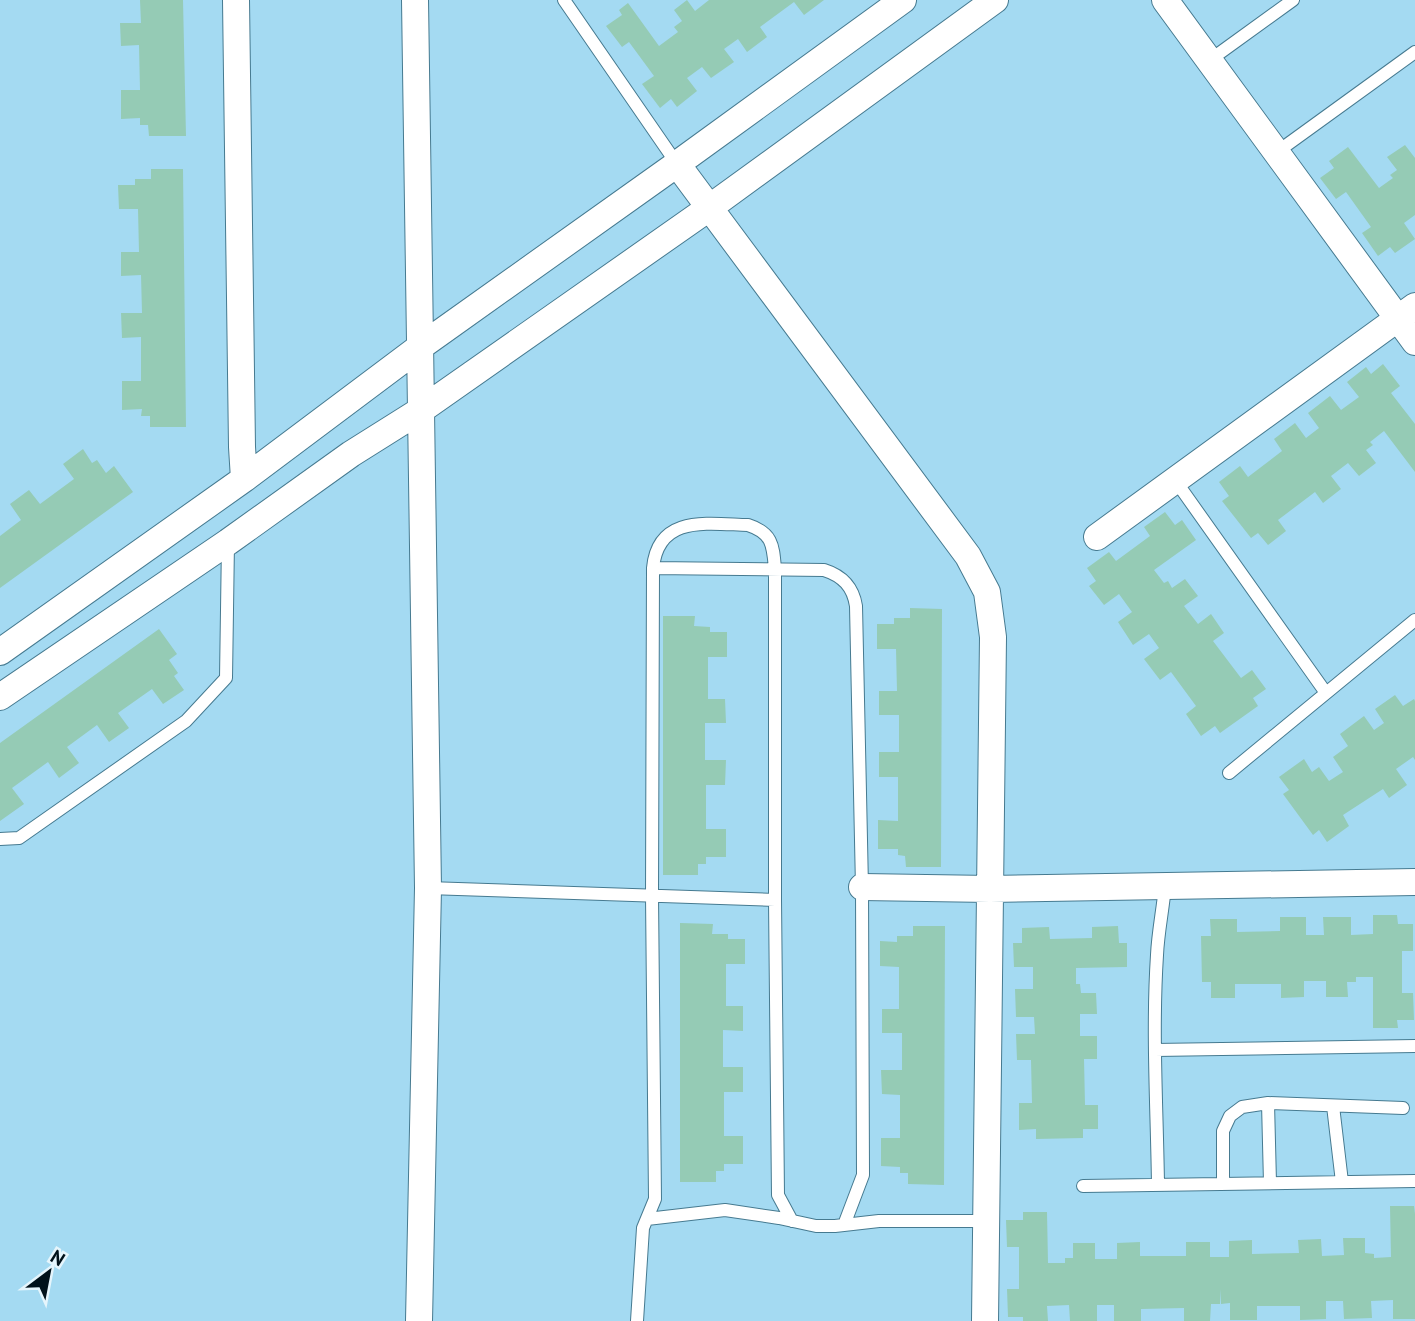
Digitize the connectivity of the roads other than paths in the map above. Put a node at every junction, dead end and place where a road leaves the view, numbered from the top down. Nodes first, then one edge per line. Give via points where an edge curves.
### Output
1 (236, 0) edge
2 (415, 0) edge
3 (564, 0) edge
4 (903, 0) edge
5 (995, 0) edge
6 (1165, 0) edge
7 (1293, 0) edge
8 (1415, 52) edge
9 (1210, 61) junction
10 (1277, 152) junction
11 (677, 164) junction
12 (709, 208) junction
13 (1406, 312) edge
14 (1415, 342) edge
15 (421, 347) junction
16 (421, 410) junction
17 (244, 479) junction
18 (1175, 480) junction
19 (1097, 537) dead end
20 (228, 542) junction
21 (653, 568) junction
22 (775, 569) junction
23 (1415, 620) edge
24 (0, 652) edge
25 (1326, 693) junction
26 (0, 697) edge
27 (1228, 773) dead end
28 (0, 839) edge
29 (1415, 882) edge
30 (1166, 886) junction
31 (862, 887) junction
32 (428, 888) junction
33 (990, 889) junction
34 (652, 896) junction
35 (775, 900) junction
36 (1415, 1046) edge
37 (1155, 1050) junction
38 (1268, 1103) junction
39 (1334, 1106) junction
40 (1403, 1108) dead end
41 (1415, 1181) edge
42 (1342, 1182) junction
43 (1223, 1184) junction
44 (1270, 1184) junction
45 (1158, 1185) junction
46 (1083, 1186) dead end
47 (647, 1219) junction
48 (792, 1221) junction
49 (986, 1221) junction
50 (844, 1225) junction
51 (419, 1321) edge
52 (637, 1321) edge
53 (985, 1321) edge

1 - 17 street
2 - 15 street
3 - 11 lane
4 - 11 street
5 - 12 street
6 - 9 street
7 - 9 lane
8 - 10 lane
9 - 10 street
10 - 13 street
11 - 12 street
11 - 15 street
12 - 16 street
12 - 33 street via 968,556 987,592 993,637
13 - 14 street
13 - 18 street
15 - 16 street
15 - 17 street
16 - 20 street
16 - 32 street
17 - 24 street
18 - 19 street
18 - 25 lane
20 - 26 street
20 - 28 lane via 226,678 186,721 19,838
21 - 22 lane
21 - 22 lane via 657,548 670,532 699,524 757,528 771,541
21 - 34 lane
22 - 31 lane via 835,573 854,596
22 - 35 lane
23 - 25 lane
25 - 27 lane
29 - 30 street
30 - 33 street
30 - 37 lane via 1157,952
31 - 33 street
31 - 50 lane via 863,1175
32 - 34 lane
32 - 51 street
33 - 49 street
34 - 35 lane
34 - 47 lane via 655,1199
35 - 48 lane via 778,1195
36 - 37 lane
37 - 45 lane
38 - 39 lane
38 - 43 lane via 1242,1107 1230,1116 1223,1131
38 - 44 lane
39 - 40 lane
39 - 42 lane
41 - 42 lane
42 - 44 lane
43 - 44 lane
43 - 45 lane
45 - 46 lane
47 - 48 lane via 726,1210
47 - 52 lane
48 - 50 lane
49 - 50 lane via 878,1220
49 - 53 street

